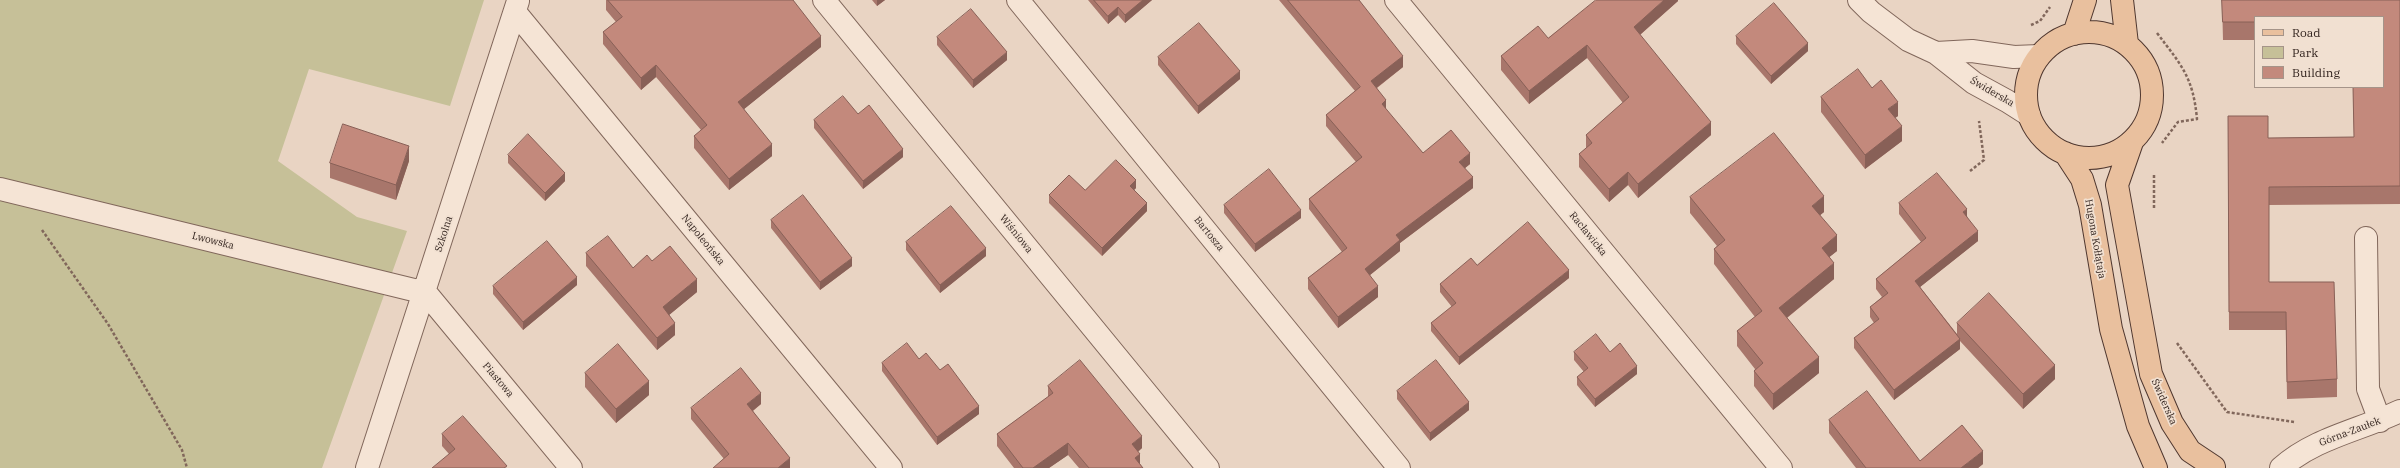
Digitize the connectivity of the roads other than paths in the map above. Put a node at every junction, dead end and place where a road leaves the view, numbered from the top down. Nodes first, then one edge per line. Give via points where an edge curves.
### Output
1 (824, 0) edge
2 (1018, 0) edge
3 (1396, 0) edge
4 (1859, 0) edge
5 (2085, 0) edge
6 (2122, 0) edge
7 (517, 6) edge
8 (2074, 34) junction
9 (2127, 44) junction
10 (1936, 53) junction
11 (2039, 56) junction
12 (2029, 115) junction
13 (2132, 142) junction
14 (2065, 153) junction
15 (8, 191) edge
16 (2366, 238) dead end
17 (426, 293) junction
18 (2400, 411) edge
19 (2380, 421) junction
20 (367, 468) edge
21 (571, 468) edge
22 (891, 468) edge
23 (1208, 468) edge
24 (1399, 468) edge
25 (1781, 468) edge
26 (2156, 468) edge
27 (2214, 468) edge
28 (2281, 468) edge

1 - 23 street, Wiśniowa
2 - 24 street, Bartosza
3 - 25 street, Racławicka
4 - 10 street, Świderska via 1908,40
5 - 8 main road
6 - 9 main road
7 - 17 street, Szkolna
7 - 22 street, Napoleońska
8 - 9 main road via 2102,33
8 - 11 main road via 2054,42
9 - 13 main road via 2146,66 2151,80 2152,95 2150,112 2143,129
10 - 11 street, Świderska via 1972,50 2014,57
10 - 12 street, Świderska via 1974,83
11 - 12 main road via 2029,74 2026,95
12 - 14 main road via 2038,131 2050,144
13 - 14 main road via 2117,152 2100,158 2083,158
13 - 27 main road, Świderska via 2117,185 2152,374 2172,423 2190,450
14 - 26 main road, Hugona Kołłątaja via 2082,179 2090,205 2111,329 2138,426
15 - 17 street, Lwowska
16 - 19 street via 2368,389
17 - 20 street, Szkolna
17 - 21 street, Piastowa
18 - 19 street, Górna-Zaułek
19 - 28 street, Górna-Zaułek via 2319,443

